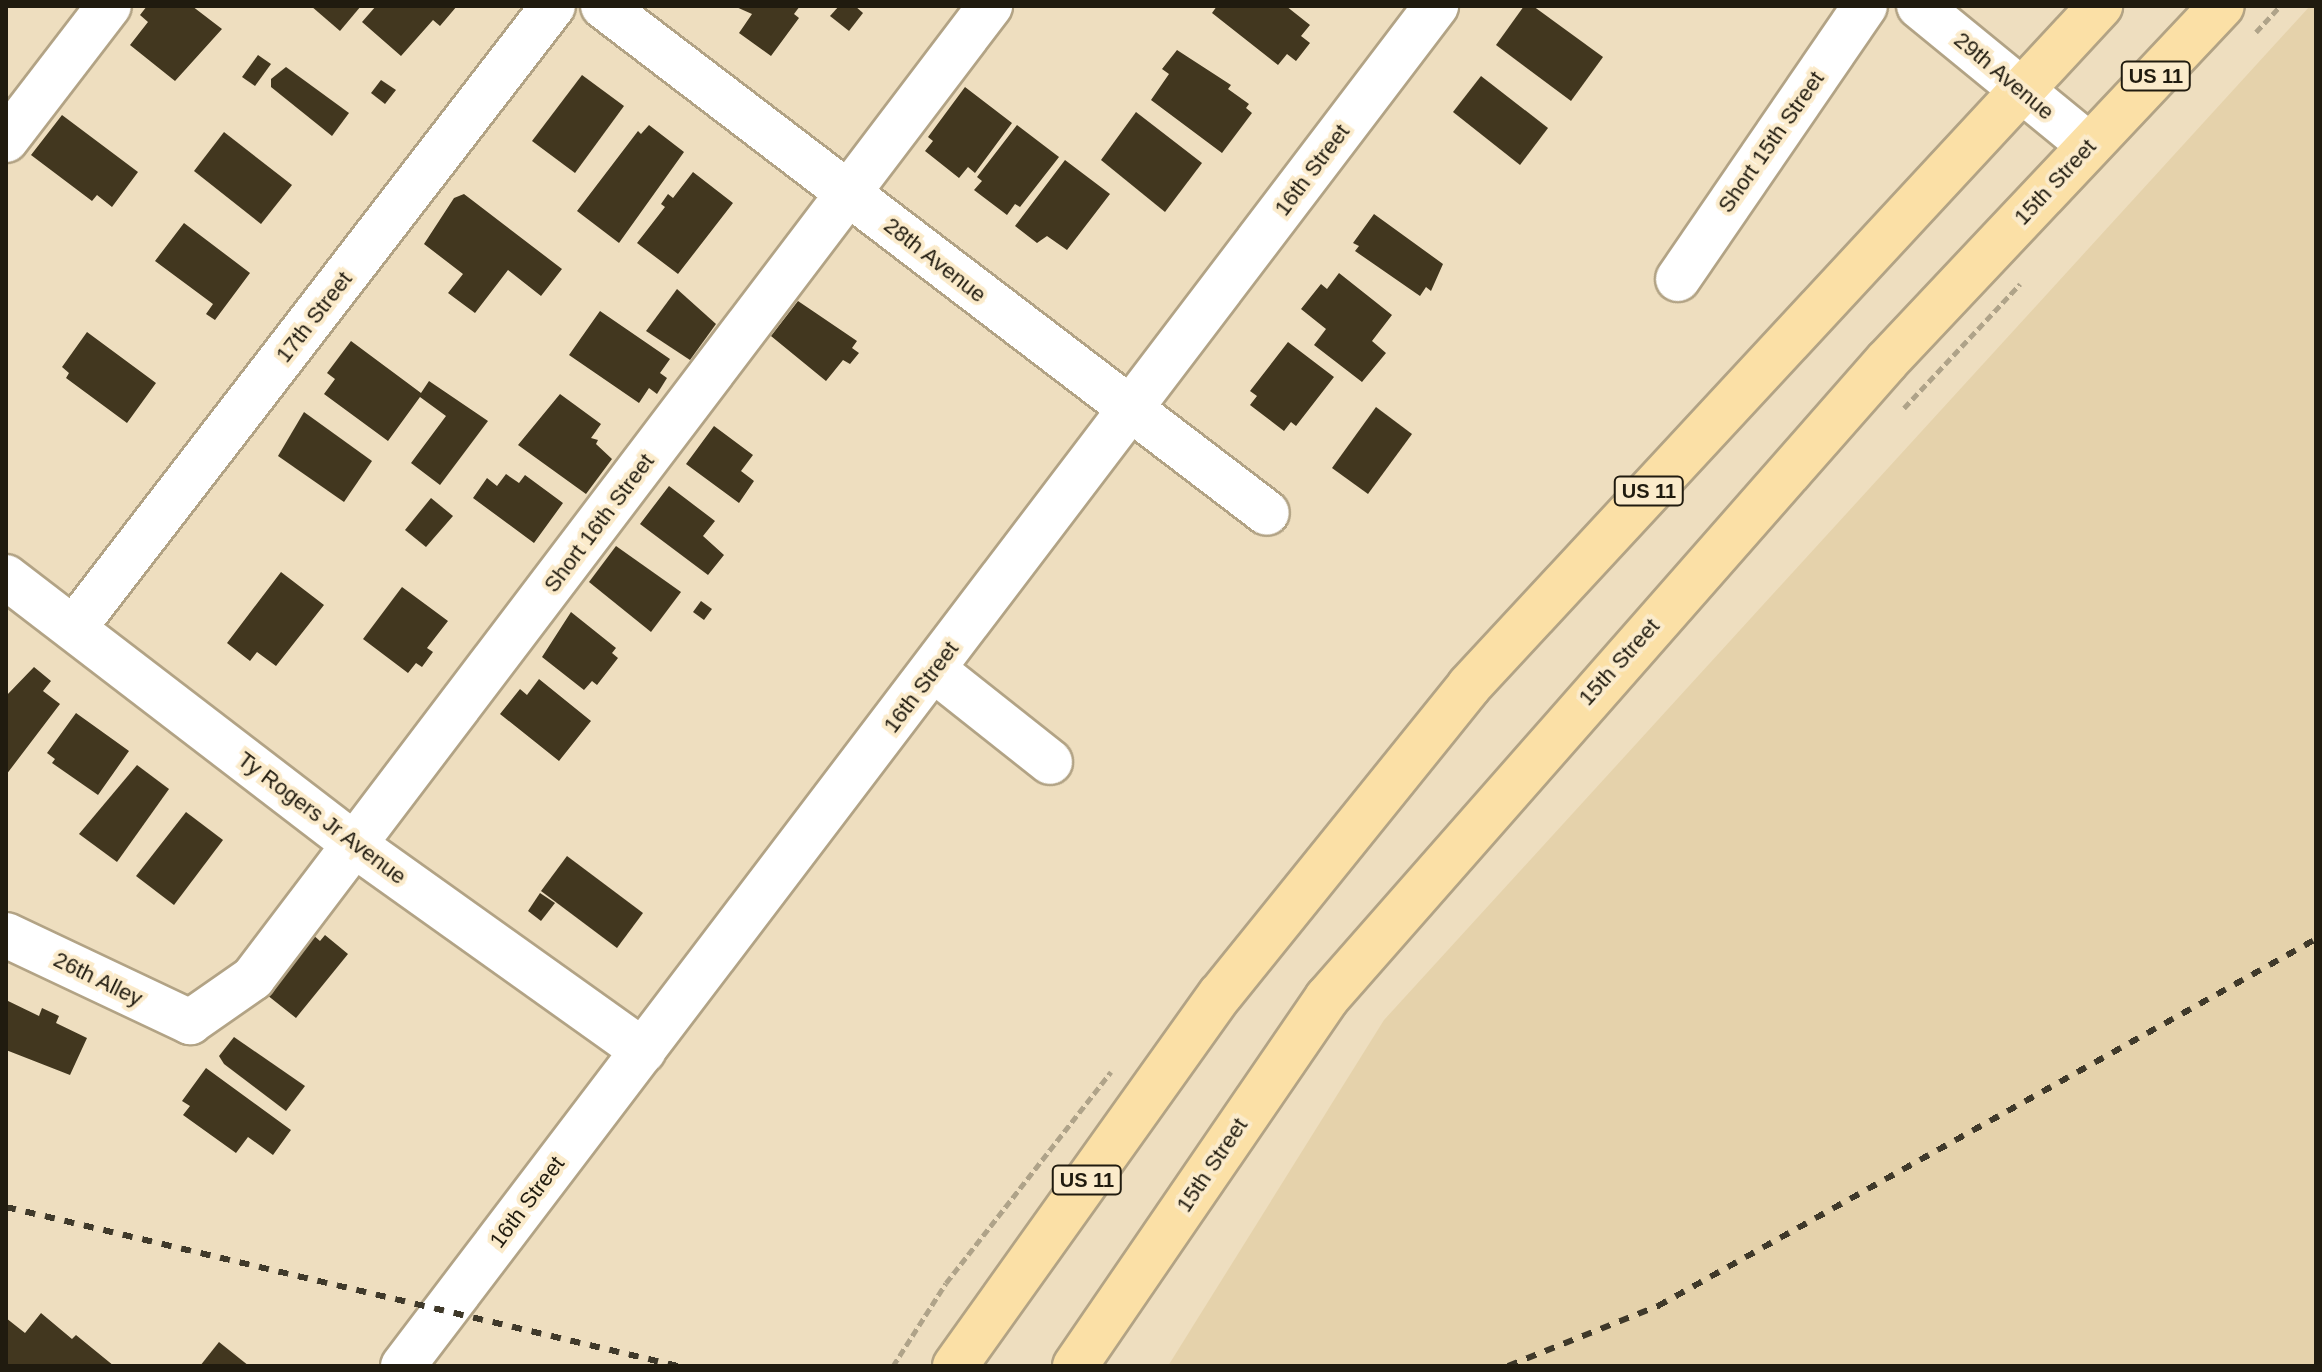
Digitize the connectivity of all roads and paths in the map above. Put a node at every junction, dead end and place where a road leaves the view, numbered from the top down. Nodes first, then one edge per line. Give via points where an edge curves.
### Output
1 (109, 6) edge
2 (553, 6) edge
3 (603, 6) edge
4 (990, 6) edge
5 (1436, 6) edge
6 (1865, 6) edge
7 (1919, 6) edge
8 (2100, 6) edge
9 (2222, 6) edge
10 (2019, 91) junction
11 (6, 140) edge
12 (2089, 145) junction
13 (849, 193) junction
14 (1678, 279) dead end
15 (1129, 412) junction
16 (1267, 513) dead end
17 (6, 577) edge
18 (74, 628) junction
19 (934, 670) junction
20 (1050, 762) dead end
21 (356, 846) junction
22 (6, 935) edge
23 (190, 1022) joint
24 (643, 1051) junction
25 (1113, 1070) dead end
26 (403, 1366) edge
27 (893, 1366) edge
28 (955, 1366) edge
29 (1075, 1366) edge

1 - 11 street
2 - 18 street, 17th Street
3 - 13 street, 28th Avenue
4 - 13 street, Short 16th Street
5 - 15 street, 16th Street
6 - 14 street, Short 15th Street
7 - 10 street, 29th Avenue
8 - 10 main road, US 11
9 - 12 main road, 15th Street / US 11
10 - 12 street, 29th Avenue
10 - 28 main road, US 11 via 1469,686 1220,995
12 - 29 main road, 15th Street / US 11 via 1887,361 1327,998
13 - 15 street, 28th Avenue
13 - 21 street, Short 16th Street
15 - 16 street, 28th Avenue
15 - 19 street, 16th Street
17 - 18 street, Ty Rogers Jr Avenue
18 - 21 street, Ty Rogers Jr Avenue
19 - 20 street
19 - 24 street, 16th Street
21 - 23 street, Short 16th Street via 253,978
21 - 24 street, Ty Rogers Jr Avenue
22 - 23 street, 26th Alley
24 - 26 street, 16th Street
25 - 27 path via 946,1283

